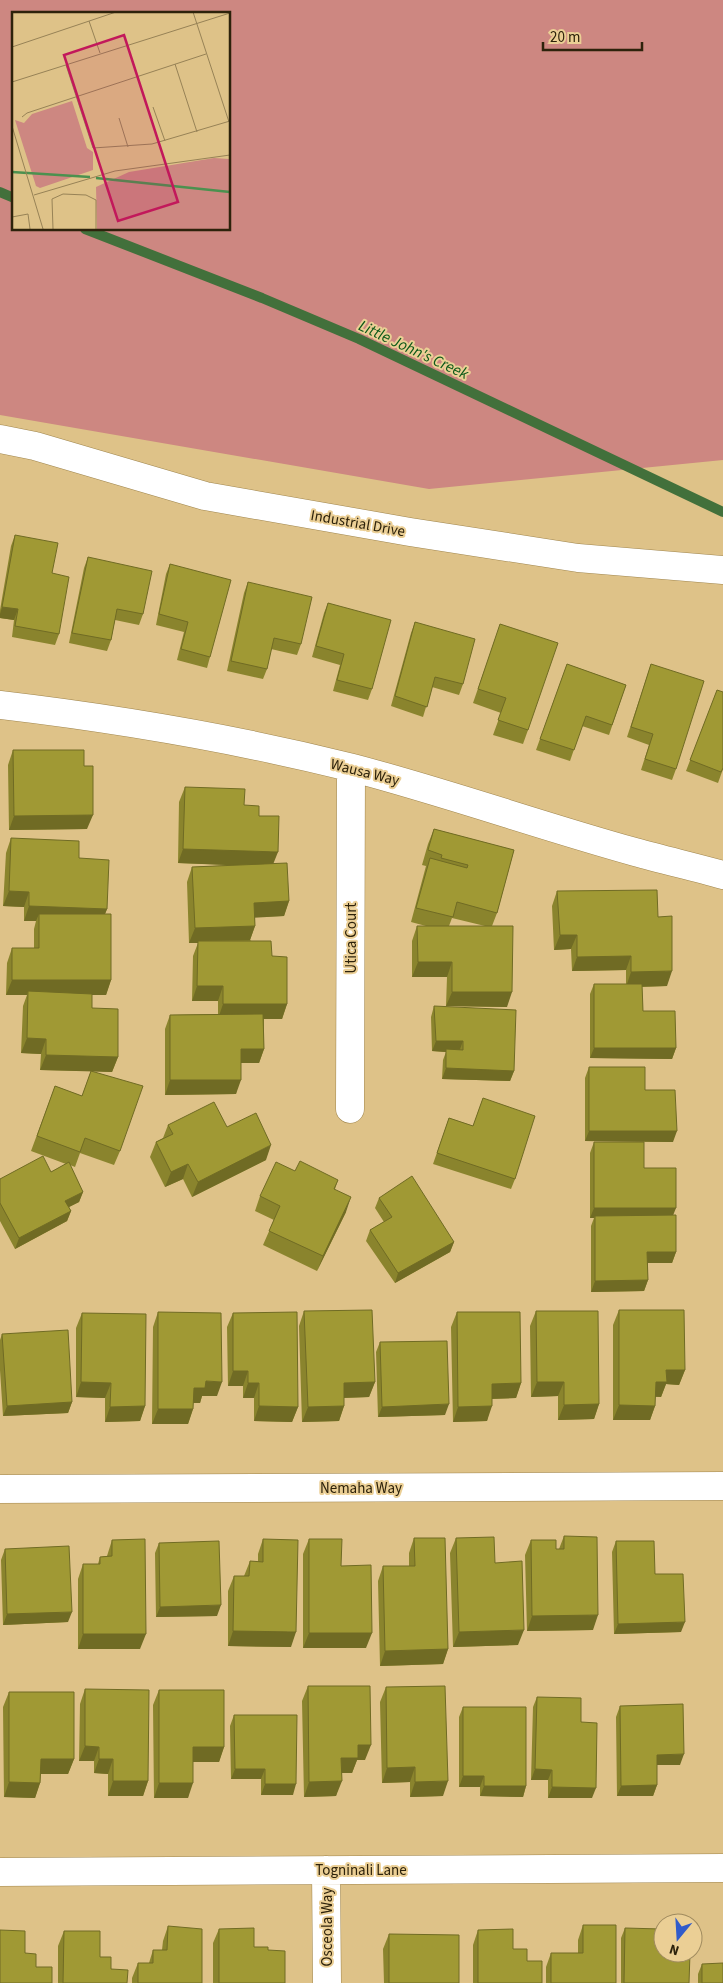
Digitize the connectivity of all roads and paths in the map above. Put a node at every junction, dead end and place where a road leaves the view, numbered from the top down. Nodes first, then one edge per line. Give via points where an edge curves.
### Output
1 (0, 439) edge
2 (723, 570) edge
3 (0, 705) edge
4 (351, 768) junction
5 (723, 875) edge
6 (350, 1109) dead end
7 (723, 1486) edge
8 (0, 1489) edge
9 (723, 1868) edge
10 (326, 1870) junction
11 (0, 1872) edge
12 (327, 1983) edge

1 - 2 street, Industrial Drive via 35,446 205,496 578,558
3 - 4 street, Wausa Way via 78,714 216,738
4 - 5 street, Wausa Way
4 - 6 street, Utica Court
7 - 8 street, Nemaha Way
9 - 10 street, Togninali Lane
10 - 11 street, Togninali Lane
10 - 12 street, Osceola Way

